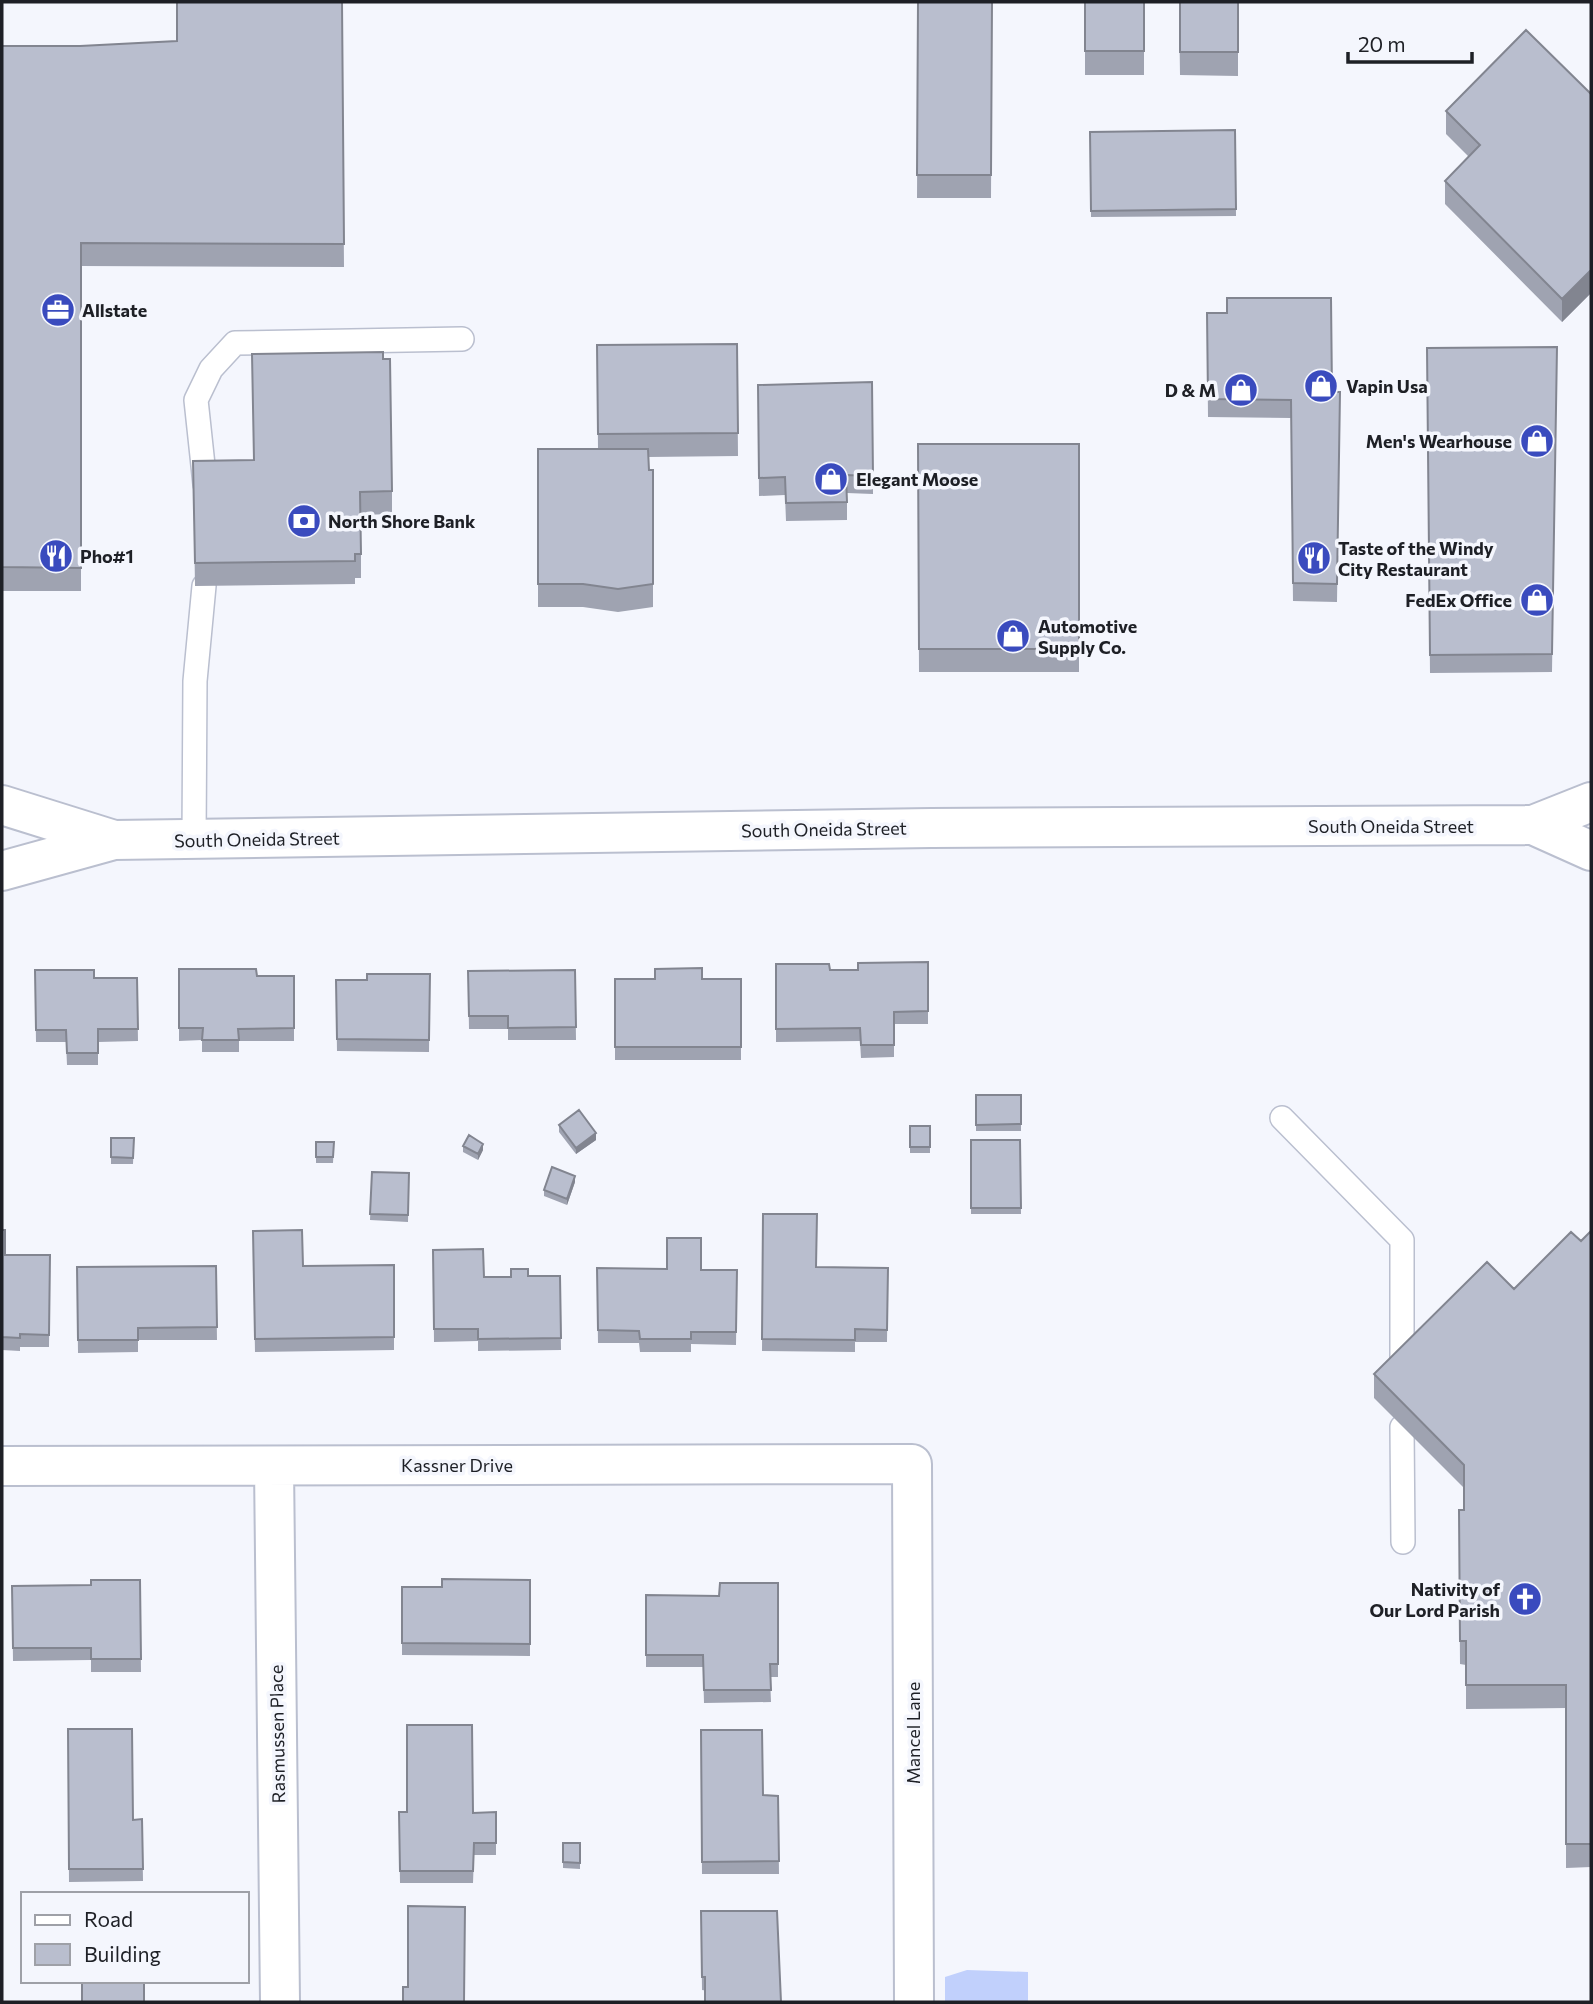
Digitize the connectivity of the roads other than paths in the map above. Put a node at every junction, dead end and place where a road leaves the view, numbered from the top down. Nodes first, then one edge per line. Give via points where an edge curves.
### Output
1 (463, 339) dead end
2 (205, 484) edge
3 (204, 586) edge
4 (1591, 802) edge
5 (2, 805) edge
6 (1533, 825) junction
7 (114, 840) junction
8 (194, 840) junction
9 (1591, 851) edge
10 (2, 871) edge
11 (1282, 1118) dead end
12 (1402, 1370) edge
13 (1402, 1427) edge
14 (912, 1464) joint
15 (2, 1466) edge
16 (274, 1466) junction
17 (1403, 1542) dead end
18 (280, 2002) edge
19 (914, 2002) edge

1 - 2 lane via 235,343 211,369 196,400
3 - 8 lane via 195,681
4 - 6 street, South Oneida Street
5 - 7 street, South Oneida Street
6 - 8 street, South Oneida Street via 944,828
6 - 9 street, South Oneida Street
7 - 8 street, South Oneida Street
7 - 10 street, South Oneida Street
11 - 12 lane via 1402,1240
13 - 17 lane
14 - 16 street, Kassner Drive
14 - 19 street, Mancel Lane
15 - 16 street, Kassner Drive
16 - 18 street, Rasmussen Place

